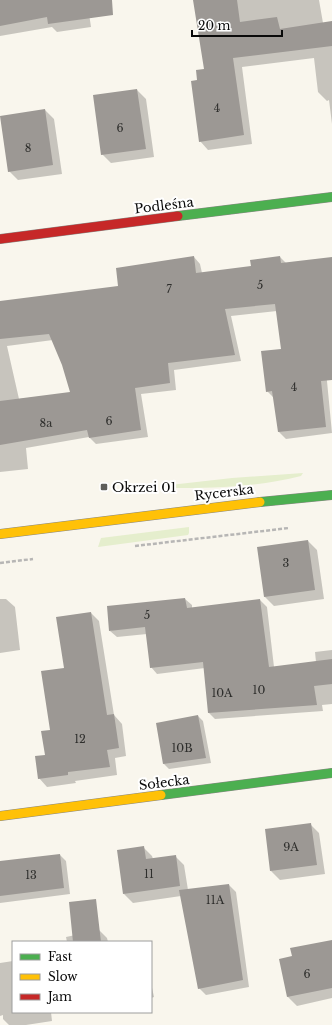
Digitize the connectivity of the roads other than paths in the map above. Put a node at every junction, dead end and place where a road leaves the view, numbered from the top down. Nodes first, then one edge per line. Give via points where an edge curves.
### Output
1 (332, 197) edge
2 (0, 239) edge
3 (332, 495) edge
4 (0, 534) edge
5 (332, 773) edge
6 (0, 816) edge

1 - 2 street, Podleśna
3 - 4 street, Rycerska via 245,503
5 - 6 street, Sołecka

